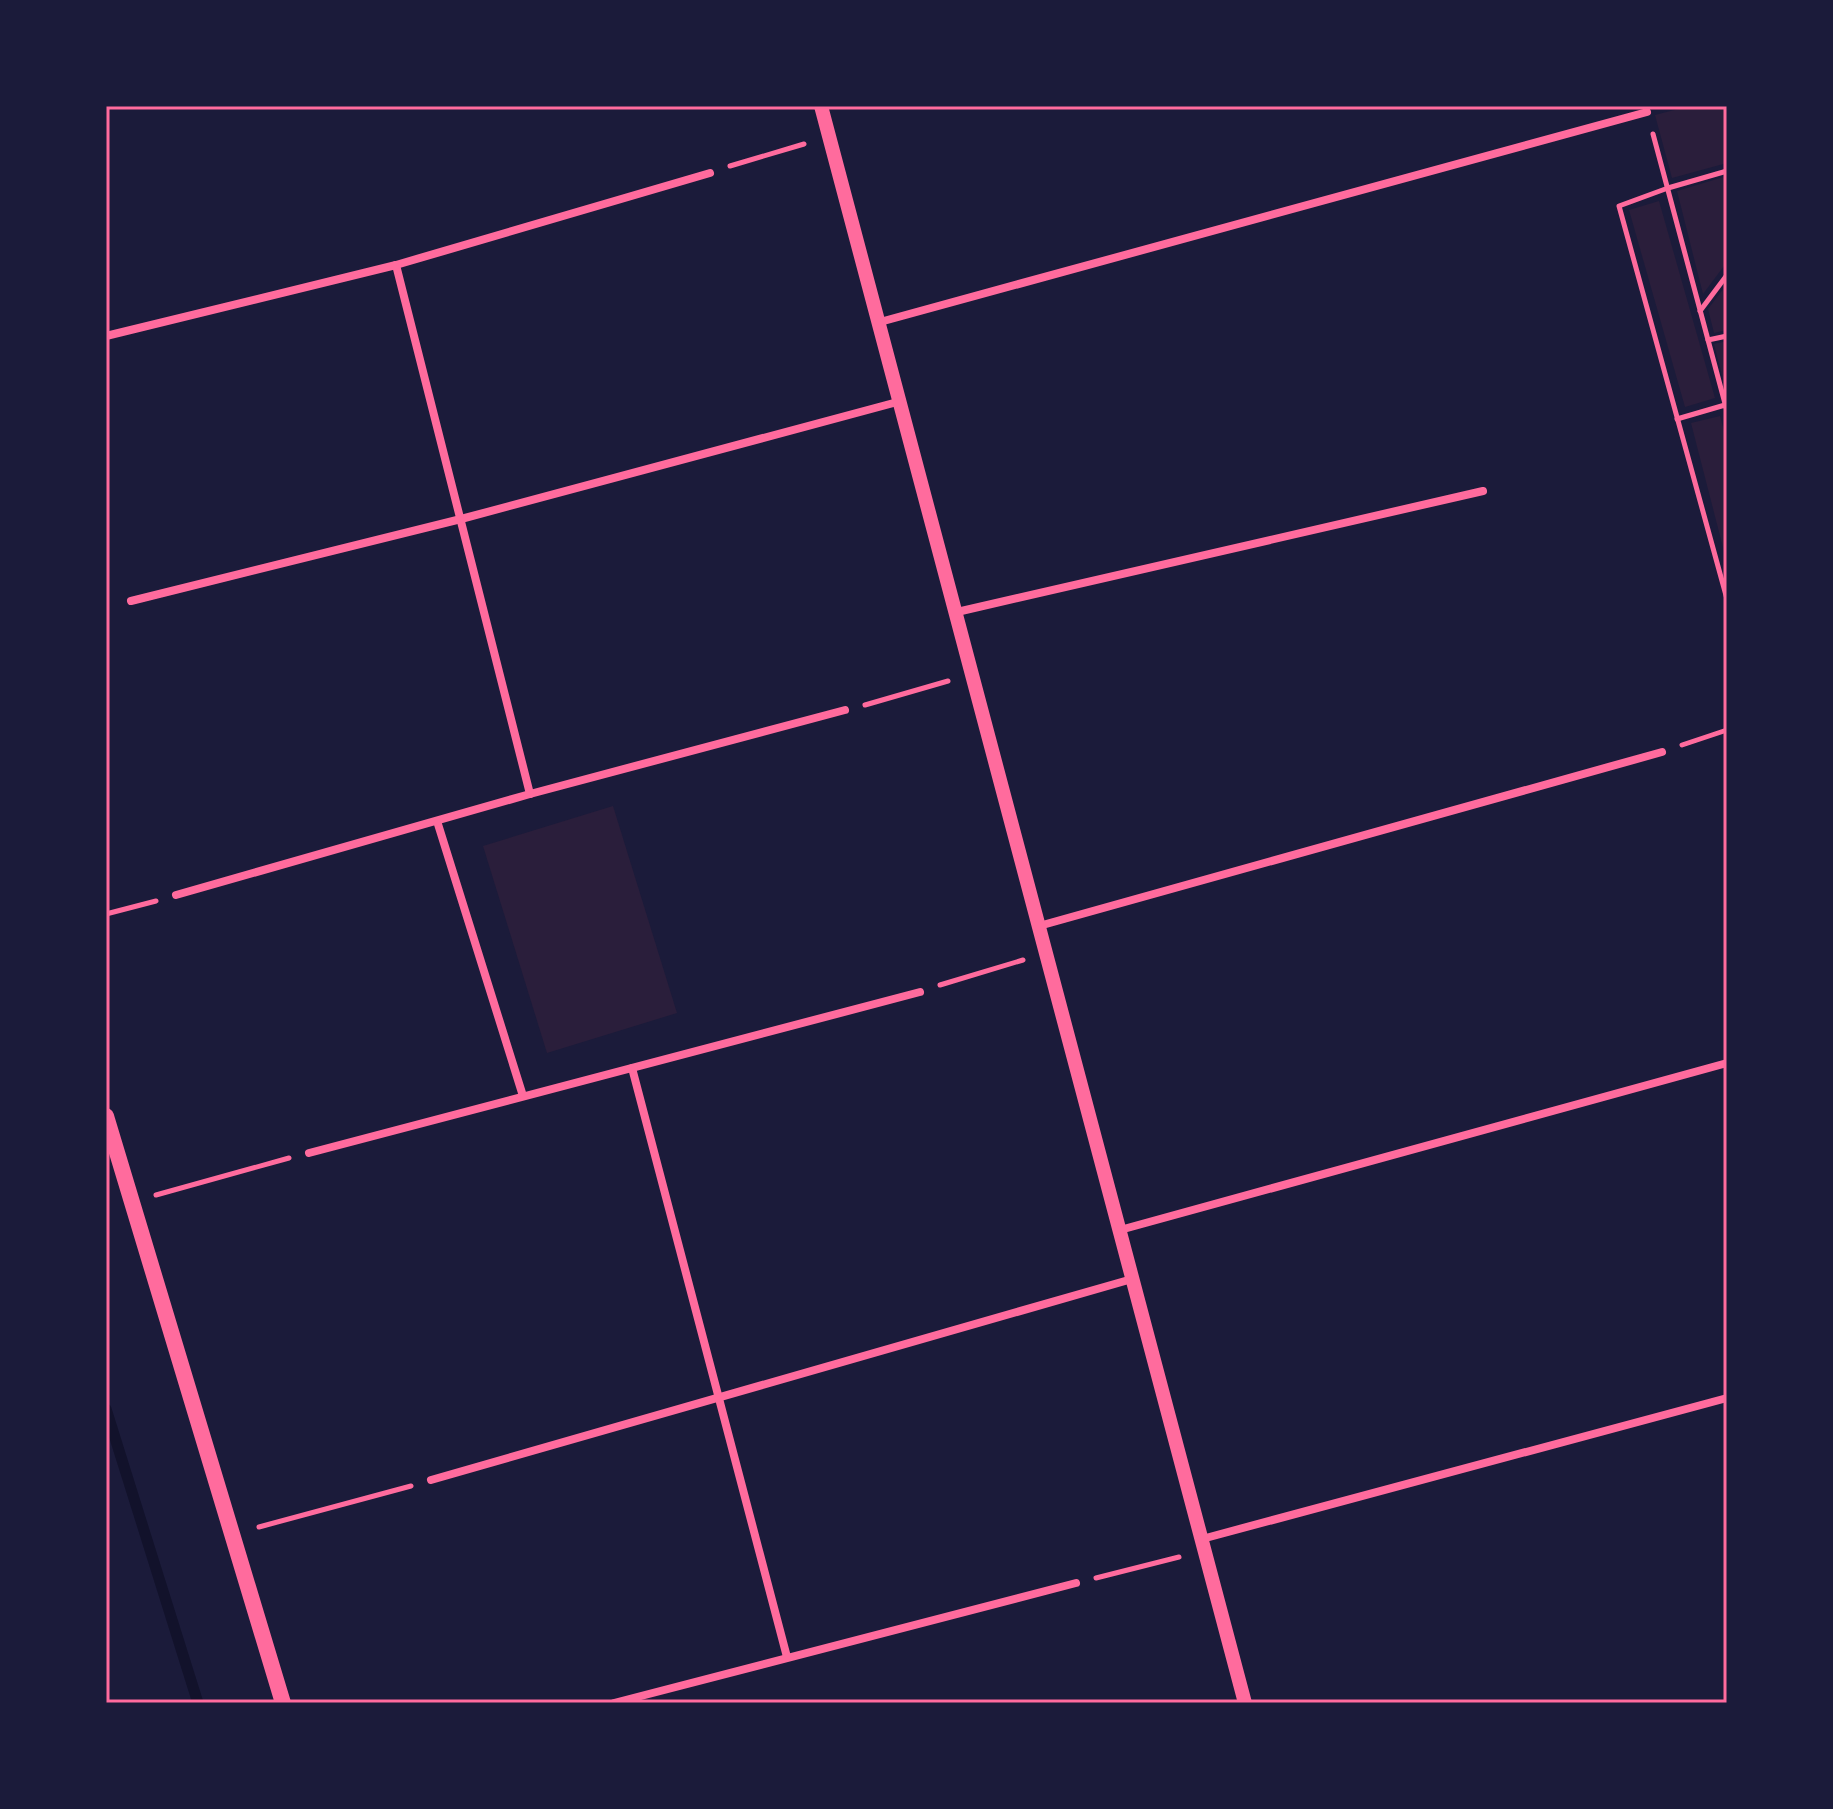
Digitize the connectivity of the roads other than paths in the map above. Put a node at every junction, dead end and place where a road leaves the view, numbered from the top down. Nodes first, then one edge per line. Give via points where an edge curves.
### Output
1 (821, 106) edge
2 (1647, 112) road end
3 (710, 173) road end
4 (396, 265) junction
5 (880, 322) junction
6 (106, 336) edge
7 (901, 401) junction
8 (1483, 491) dead end
9 (461, 519) junction
10 (131, 601) dead end
11 (957, 612) junction
12 (845, 710) road end
13 (1662, 752) road end
14 (530, 794) junction
15 (437, 821) junction
16 (176, 895) road end
17 (1039, 926) junction
18 (920, 992) road end
19 (1727, 1063) edge
20 (632, 1068) junction
21 (523, 1096) junction
22 (106, 1116) edge
23 (309, 1153) road end
24 (1120, 1230) junction
25 (1132, 1279) junction
26 (1727, 1398) edge
27 (719, 1400) junction
28 (431, 1480) road end
29 (1203, 1545) junction
30 (1076, 1583) road end
31 (787, 1657) junction
32 (283, 1703) edge
33 (614, 1703) edge
34 (1245, 1703) edge

1 - 5 street
2 - 5 street
3 - 4 street
4 - 6 street
4 - 9 street
5 - 7 street
7 - 9 street
7 - 11 street
8 - 11 street
9 - 10 street
9 - 14 street
11 - 17 street
12 - 14 street
13 - 17 street
14 - 15 street
15 - 16 street
15 - 21 street
17 - 24 street
18 - 20 street
19 - 24 street
20 - 21 street
20 - 27 street
21 - 23 street
22 - 32 main road
24 - 25 street
25 - 27 street
25 - 29 street
26 - 29 street
27 - 28 street
27 - 31 street
29 - 34 street
30 - 31 street
31 - 33 street

